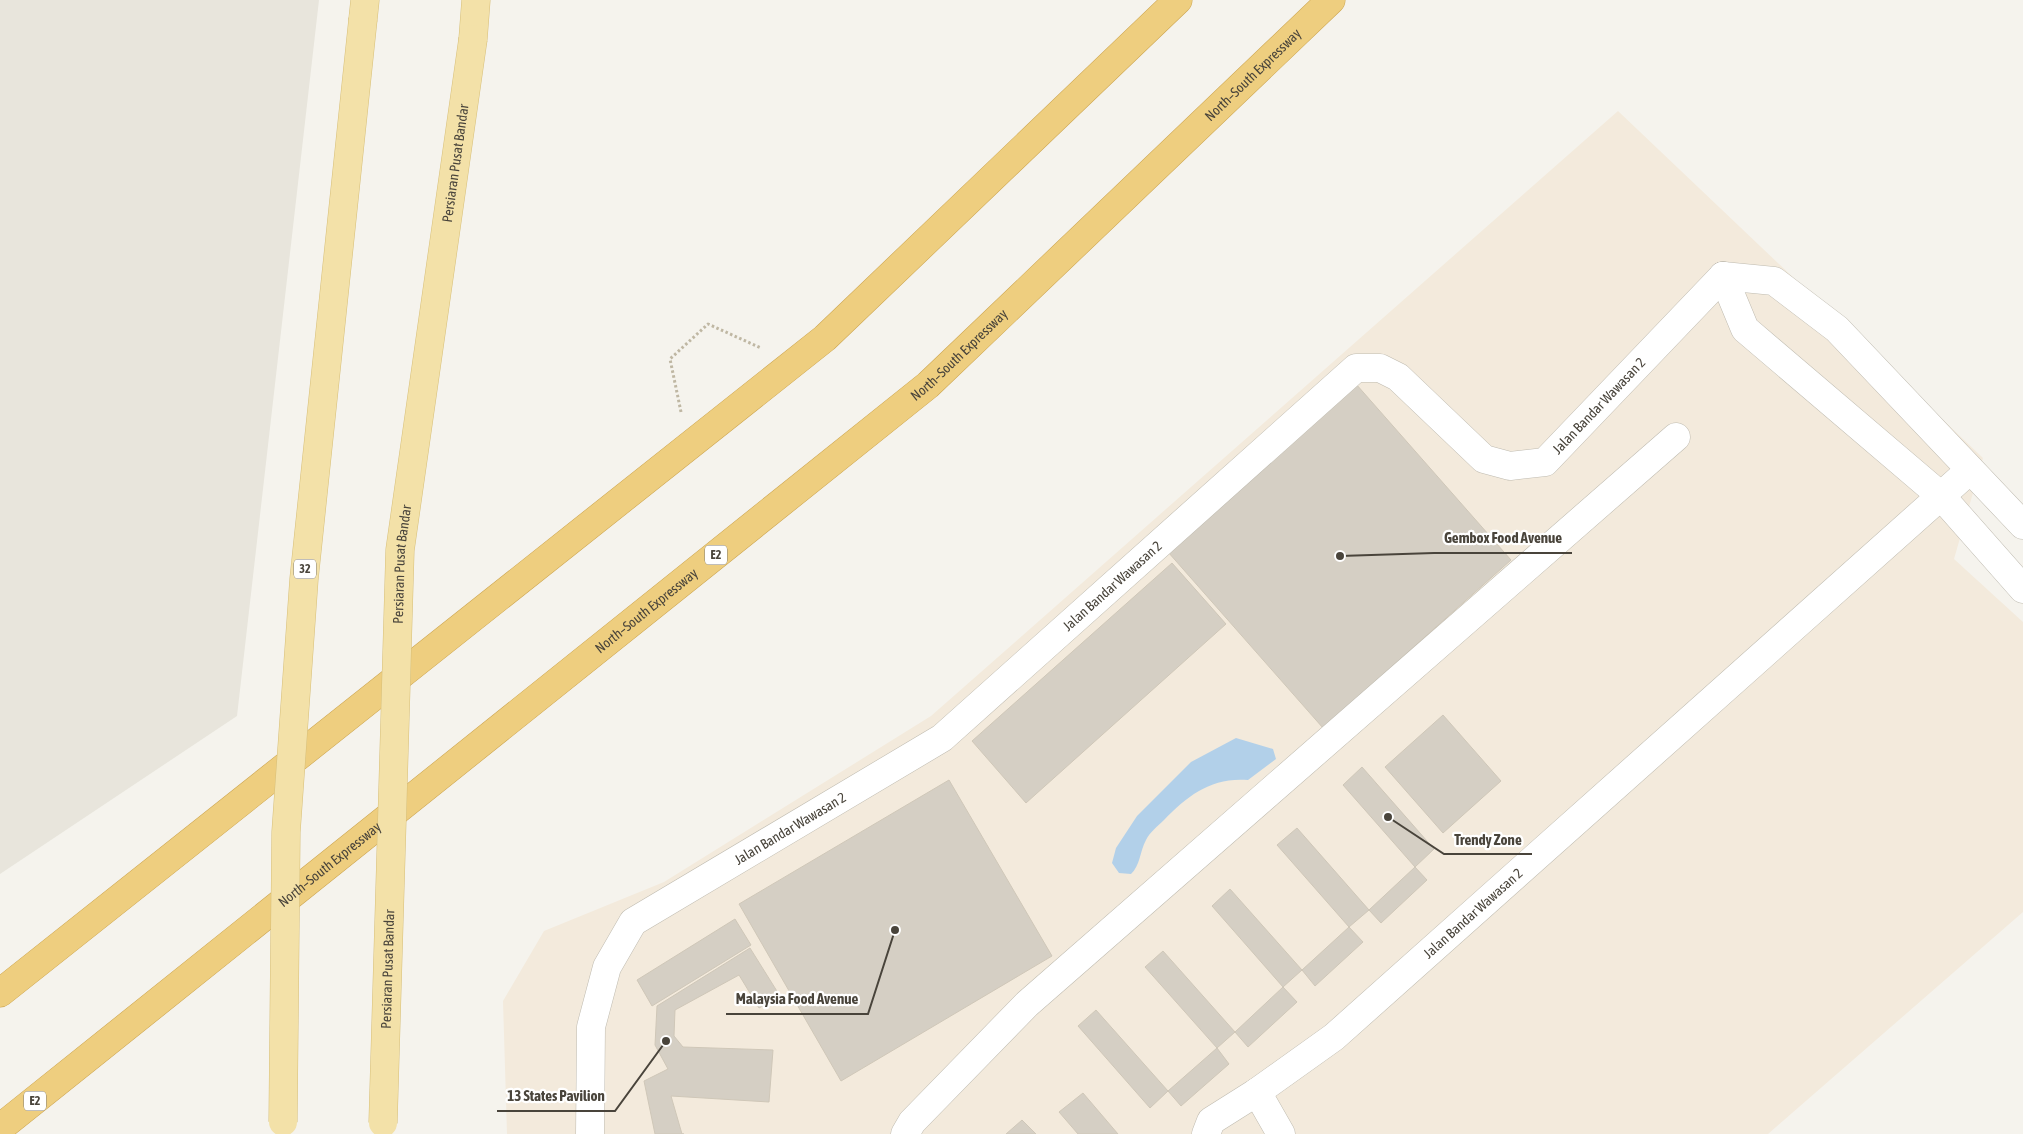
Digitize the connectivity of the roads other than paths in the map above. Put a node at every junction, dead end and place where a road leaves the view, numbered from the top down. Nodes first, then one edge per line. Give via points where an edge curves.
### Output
1 (476, 0) edge
2 (1178, 0) edge
3 (1331, 0) edge
4 (364, 9) edge
5 (1723, 276) junction
6 (1676, 437) dead end
7 (1970, 470) junction
8 (1941, 496) junction
9 (2023, 525) edge
10 (2023, 589) edge
11 (0, 993) edge
12 (1257, 1092) junction
13 (0, 1128) edge
14 (283, 1128) edge
15 (383, 1128) edge
16 (590, 1134) edge
17 (905, 1134) edge
18 (1206, 1134) edge
19 (1281, 1134) edge

1 - 15 main road, Persiaran Pusat Bandar, bridge via 400,550
2 - 11 highway via 825,338
3 - 13 highway, North–South Expressway / E2 via 928,385
4 - 14 main road, 32, bridge via 303,599 286,832
5 - 7 street via 1774,282 1837,329
5 - 8 street via 1745,329
5 - 16 street, Jalan Bandar Wawasan 2 via 1545,462 1510,466 1484,459 1398,377 1380,368 1356,368 942,738 633,922 607,967 591,1027
6 - 17 street via 1028,1004 912,1122
7 - 8 street, Jalan Bandar Wawasan 2
7 - 9 street
8 - 10 street
8 - 12 street, Jalan Bandar Wawasan 2 via 1334,1037
12 - 18 street, Jalan Bandar Wawasan 2 via 1211,1121
12 - 19 street

